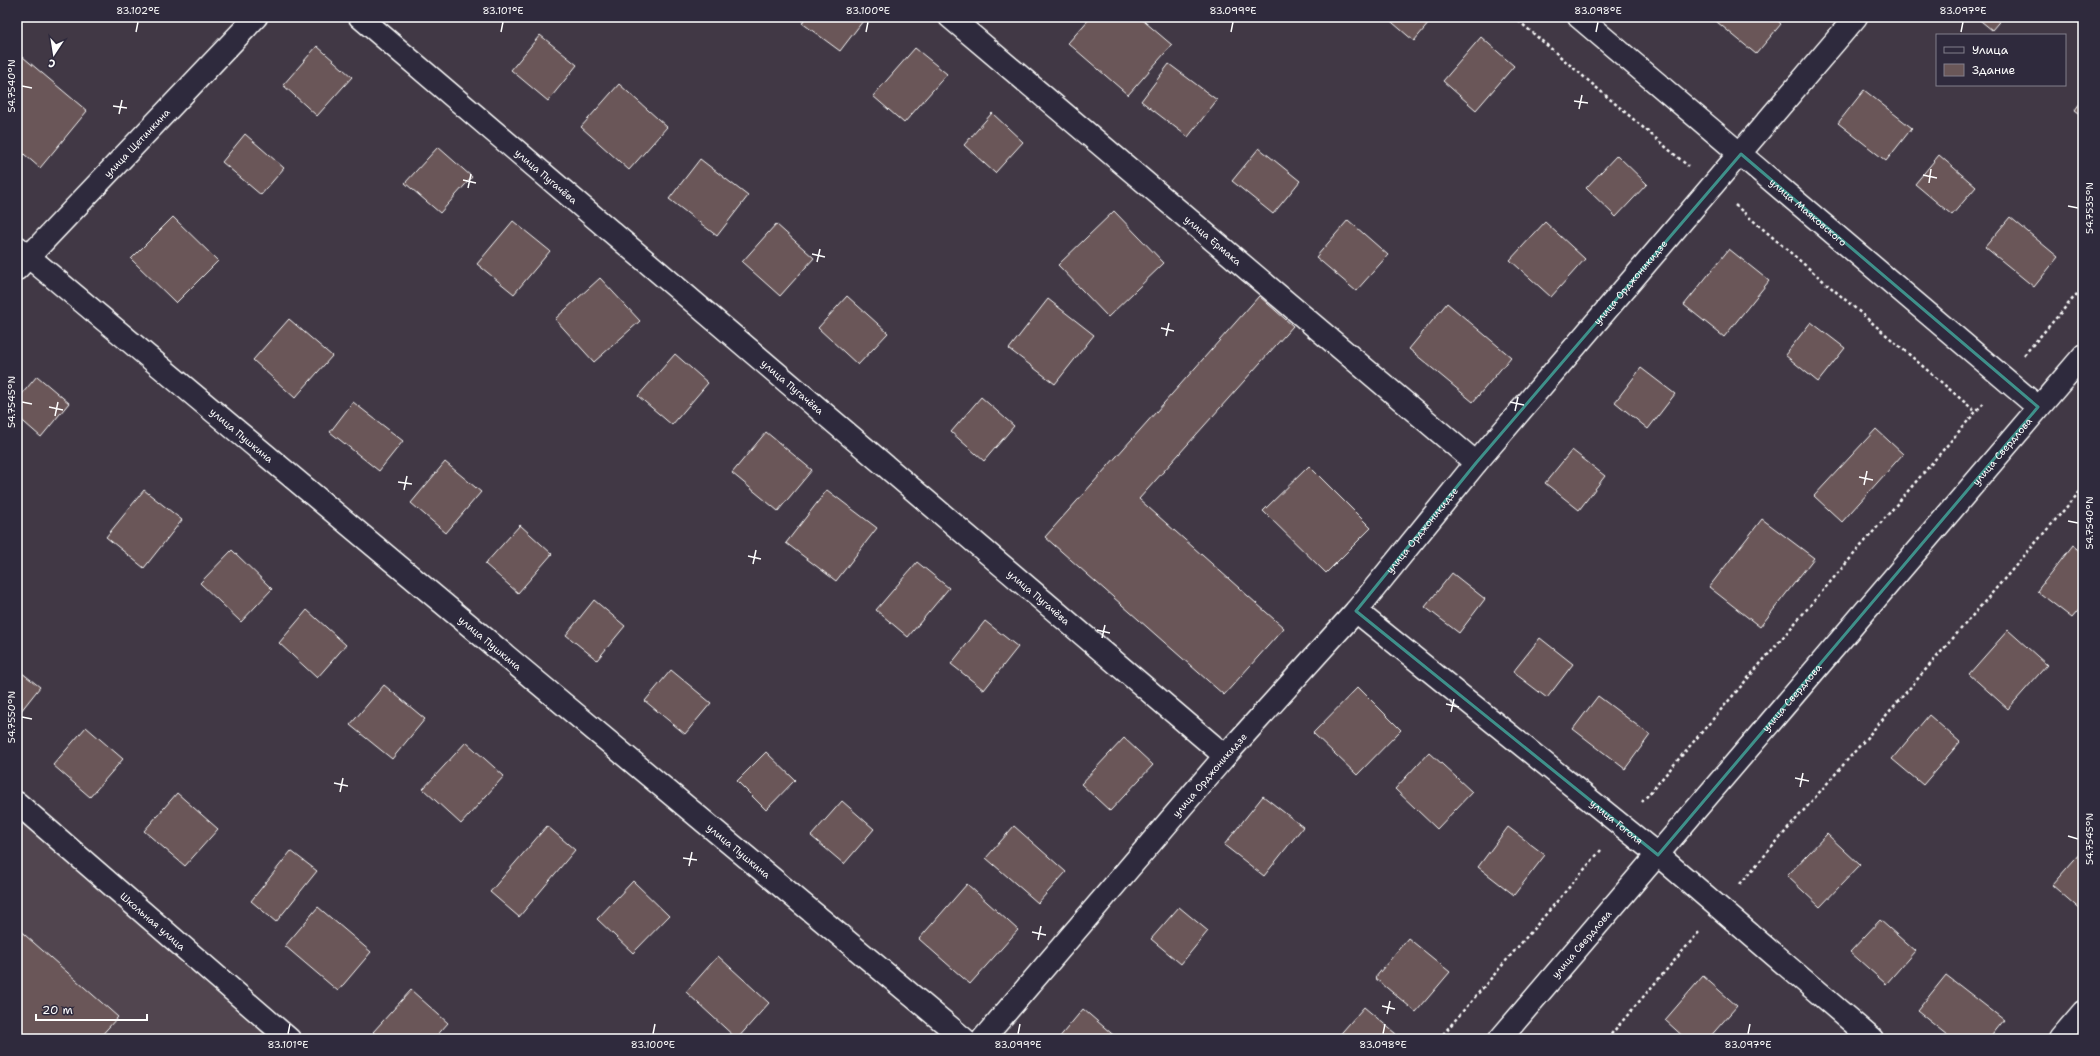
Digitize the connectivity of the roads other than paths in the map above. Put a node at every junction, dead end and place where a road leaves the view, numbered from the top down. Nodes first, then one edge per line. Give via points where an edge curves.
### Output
1 (256, 17) edge
2 (360, 17) edge
3 (950, 17) edge
4 (1579, 17) edge
5 (1856, 17) edge
6 (1741, 154) junction
7 (21, 257) edge
8 (2083, 356) edge
9 (2038, 408) junction
10 (1476, 463) junction
11 (1356, 611) junction
12 (1225, 756) junction
13 (17, 803) edge
14 (1658, 855) junction
15 (2083, 1012) edge
16 (289, 1039) edge
17 (964, 1039) edge
18 (984, 1039) edge
19 (1500, 1039) edge
20 (1872, 1039) edge
21 (2060, 1039) edge

1 - 7 street, улица Щетинкина
2 - 12 street, улица Пугачёва
3 - 10 street, улица Ермака
4 - 6 street, улица Маяковского
5 - 6 street, улица Орджоникидзе
6 - 9 street, улица Маяковского
6 - 10 street, улица Орджоникидзе
7 - 17 street, улица Пушкина
8 - 9 street, улица Свердлова
9 - 14 street, улица Свердлова
10 - 11 street, улица Орджоникидзе
11 - 12 street, улица Орджоникидзе
11 - 14 street, улица Гоголя
12 - 18 street, улица Орджоникидзе
13 - 16 street, Школьная улица
14 - 19 street, улица Свердлова
14 - 20 street, улица Гоголя
15 - 21 street

